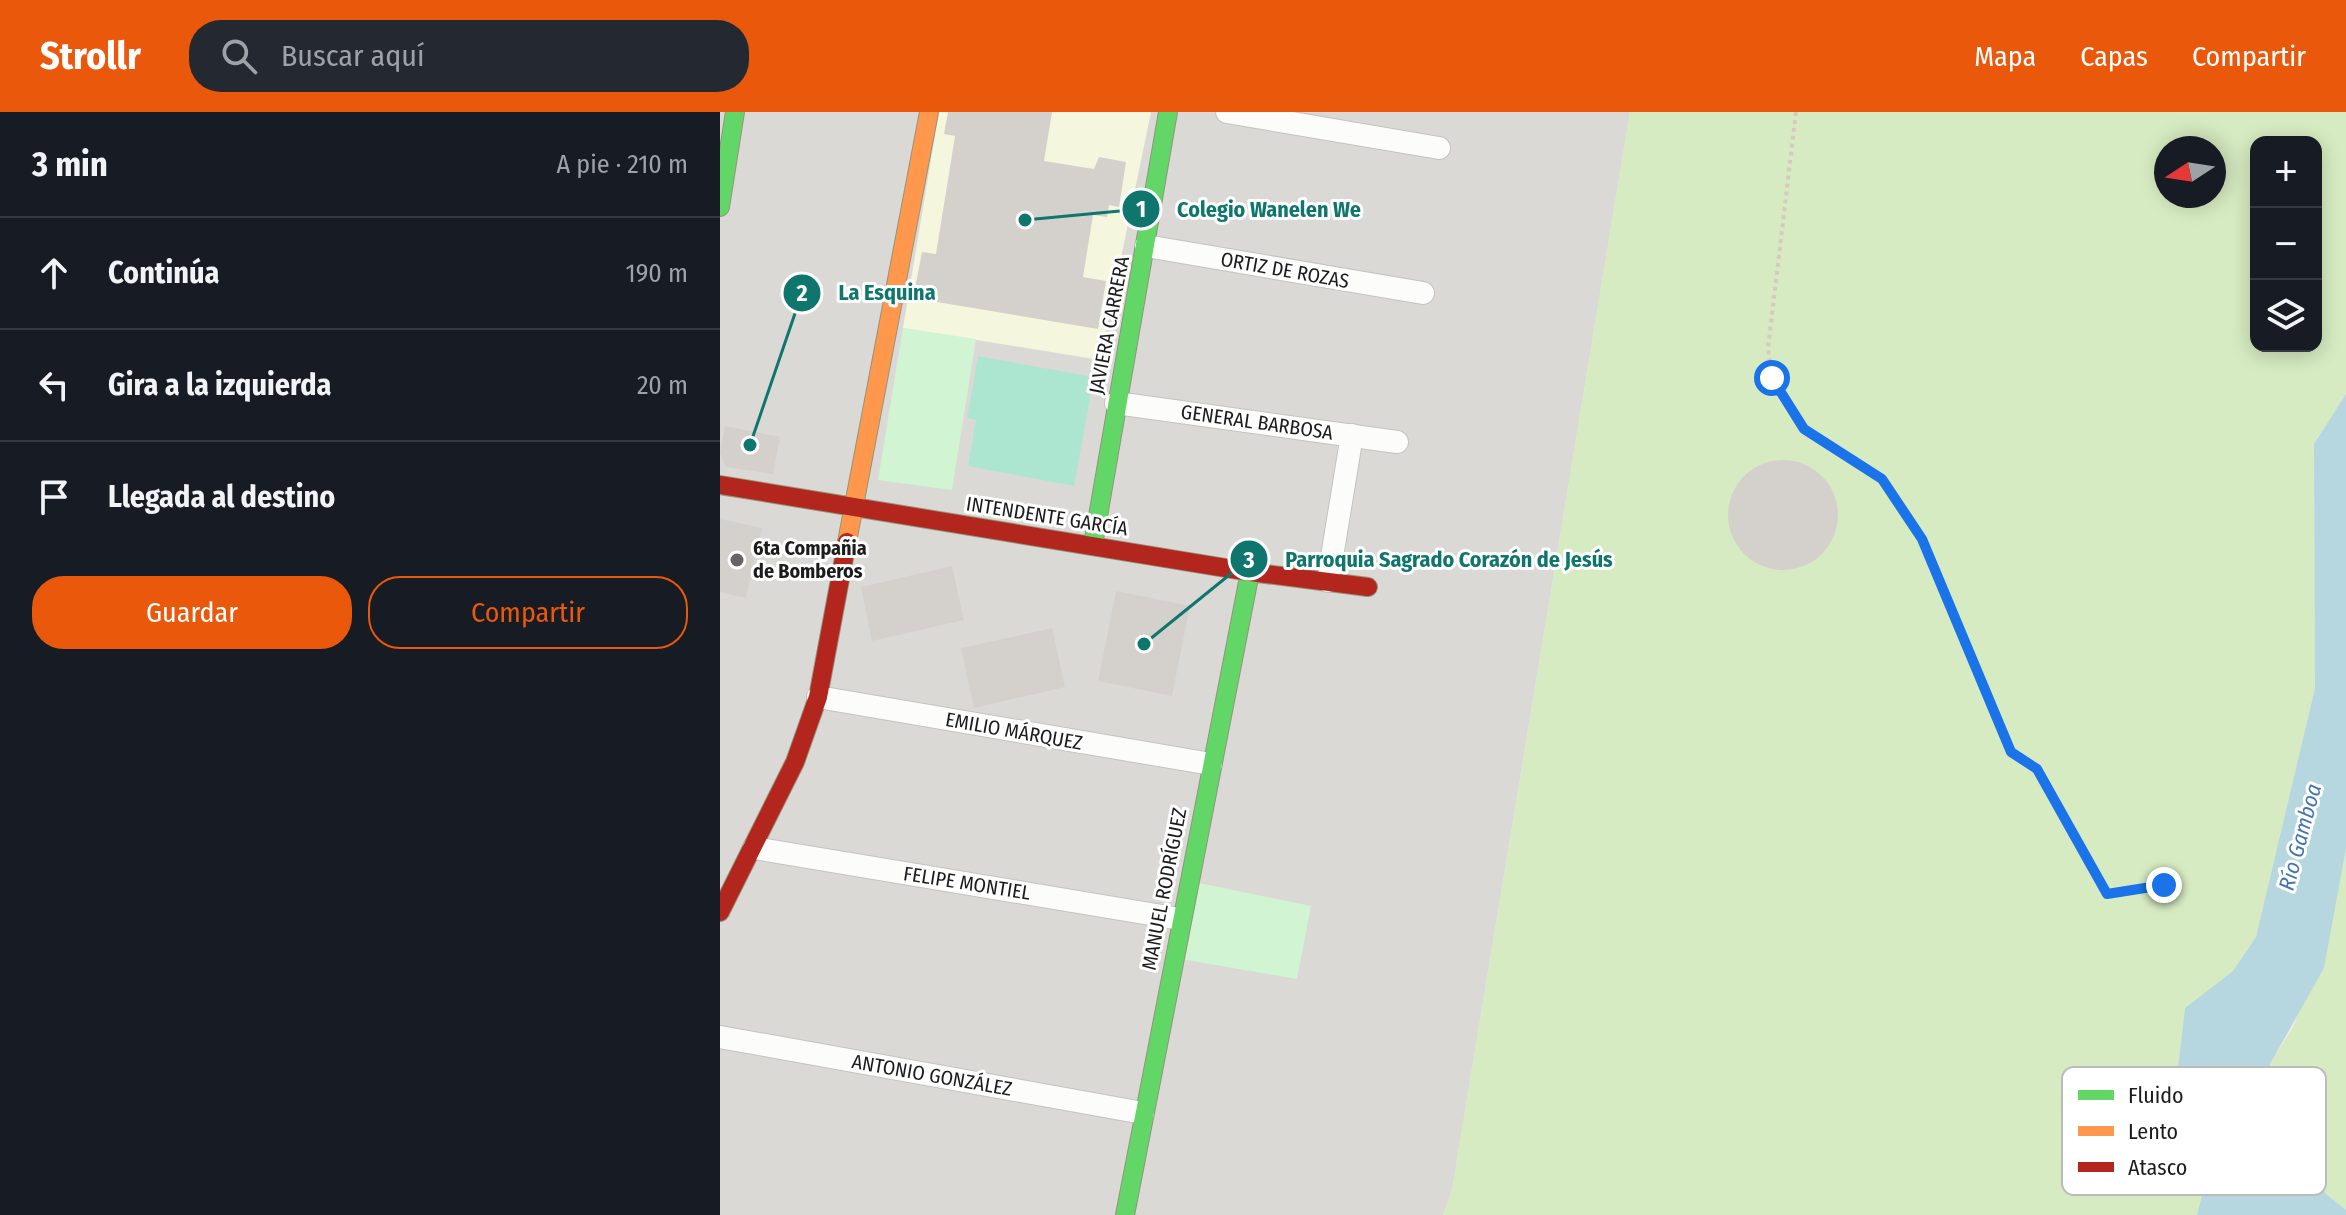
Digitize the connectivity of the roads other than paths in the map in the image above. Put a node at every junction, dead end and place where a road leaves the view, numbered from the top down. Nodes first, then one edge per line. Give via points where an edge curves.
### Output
1 (735, 112) edge
2 (929, 112) edge
3 (1168, 112) edge
4 (1227, 112) edge
5 (1439, 148) dead end
6 (720, 207) edge
7 (1146, 246) junction
8 (1423, 293) dead end
9 (1116, 403) junction
10 (1352, 435) junction
11 (1397, 442) dead end
12 (720, 485) edge
13 (855, 507) junction
14 (1093, 545) junction
15 (1250, 572) junction
16 (1328, 581) junction
17 (1368, 587) dead end
18 (818, 697) junction
19 (1211, 764) junction
20 (754, 848) junction
21 (720, 912) edge
22 (1180, 919) junction
23 (720, 1037) edge
24 (1143, 1113) junction
25 (1125, 1215) edge

1 - 6 street
2 - 13 street
3 - 7 street, JAVIERA CARRERA
4 - 5 street
7 - 8 street, ORTIZ DE ROZAS
7 - 9 street, JAVIERA CARRERA
9 - 10 street, GENERAL BARBOSA
9 - 14 street, JAVIERA CARRERA
10 - 11 street, GENERAL BARBOSA
10 - 16 street
12 - 13 street, INTENDENTE GARCÍA
13 - 14 street, INTENDENTE GARCÍA
13 - 18 street
14 - 15 street, INTENDENTE GARCÍA
15 - 16 street, INTENDENTE GARCÍA
15 - 19 street, MANUEL RODRÍGUEZ
16 - 17 street, INTENDENTE GARCÍA
18 - 19 street, EMILIO MÁRQUEZ
18 - 20 street via 795,762
19 - 22 street, MANUEL RODRÍGUEZ
20 - 21 street
20 - 22 street, FELIPE MONTIEL
22 - 24 street, MANUEL RODRÍGUEZ
23 - 24 street, ANTONIO GONZÁLEZ
24 - 25 street, MANUEL RODRÍGUEZ

